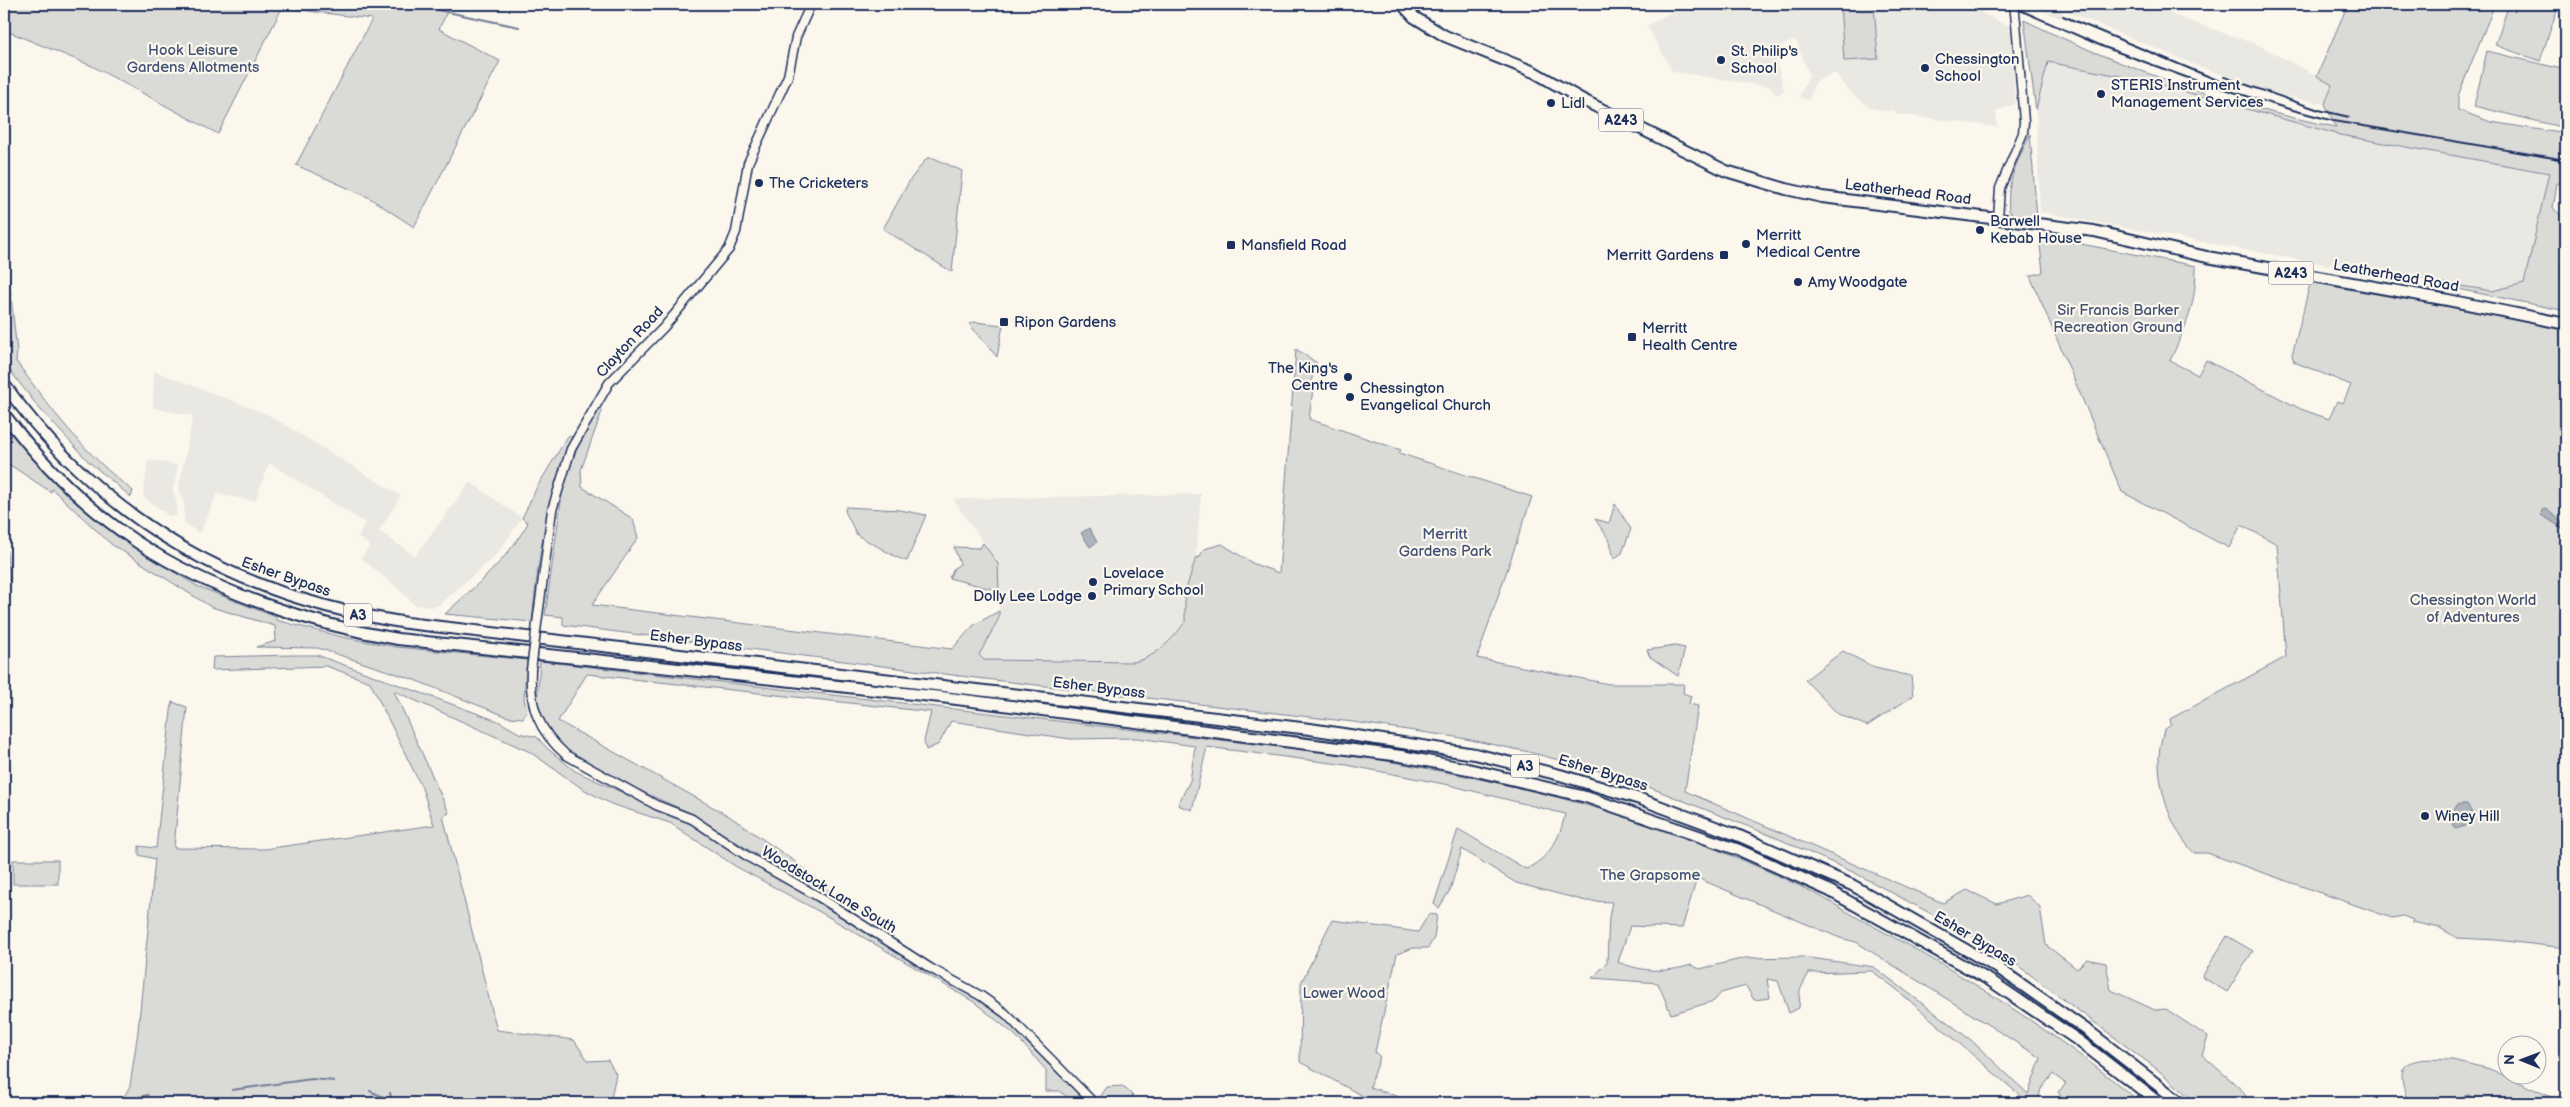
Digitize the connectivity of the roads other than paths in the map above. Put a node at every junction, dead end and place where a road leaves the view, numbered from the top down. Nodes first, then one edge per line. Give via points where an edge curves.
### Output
1 (811, 4) edge
2 (1402, 4) edge
3 (2014, 4) edge
4 (1998, 219) junction
5 (2566, 324) edge
6 (4, 384) edge
7 (4, 414) edge
8 (538, 720) joint
9 (1094, 1103) edge
10 (2158, 1103) edge
11 (2181, 1103) edge

1 - 8 street, Clayton Road, bridge via 796,37 788,76 748,163 739,220 729,249 664,326 609,383 571,450 552,510 531,670 531,700
2 - 4 highway, Leatherhead Road / A243 via 1438,32 1529,70 1726,170 1804,193
3 - 4 street, bridge via 2024,122 2023,133 2000,188
4 - 5 highway, Leatherhead Road / A243 via 2094,232 2207,257
6 - 11 highway, Esher Bypass / A3 via 66,458 98,488 153,530 237,576 341,611 407,623 1396,740 1475,754 1640,799 1738,835 1852,885 1998,968 2091,1032
7 - 10 highway, Esher Bypass / A3 via 39,456 79,496 152,551 254,600 357,632 951,698 1373,752 1468,768 1586,797 1739,850 1828,890 1991,981 2079,1041
8 - 9 street, Woodstock Lane South via 554,744 579,764 656,805 692,819 750,858 981,996 1005,1013

